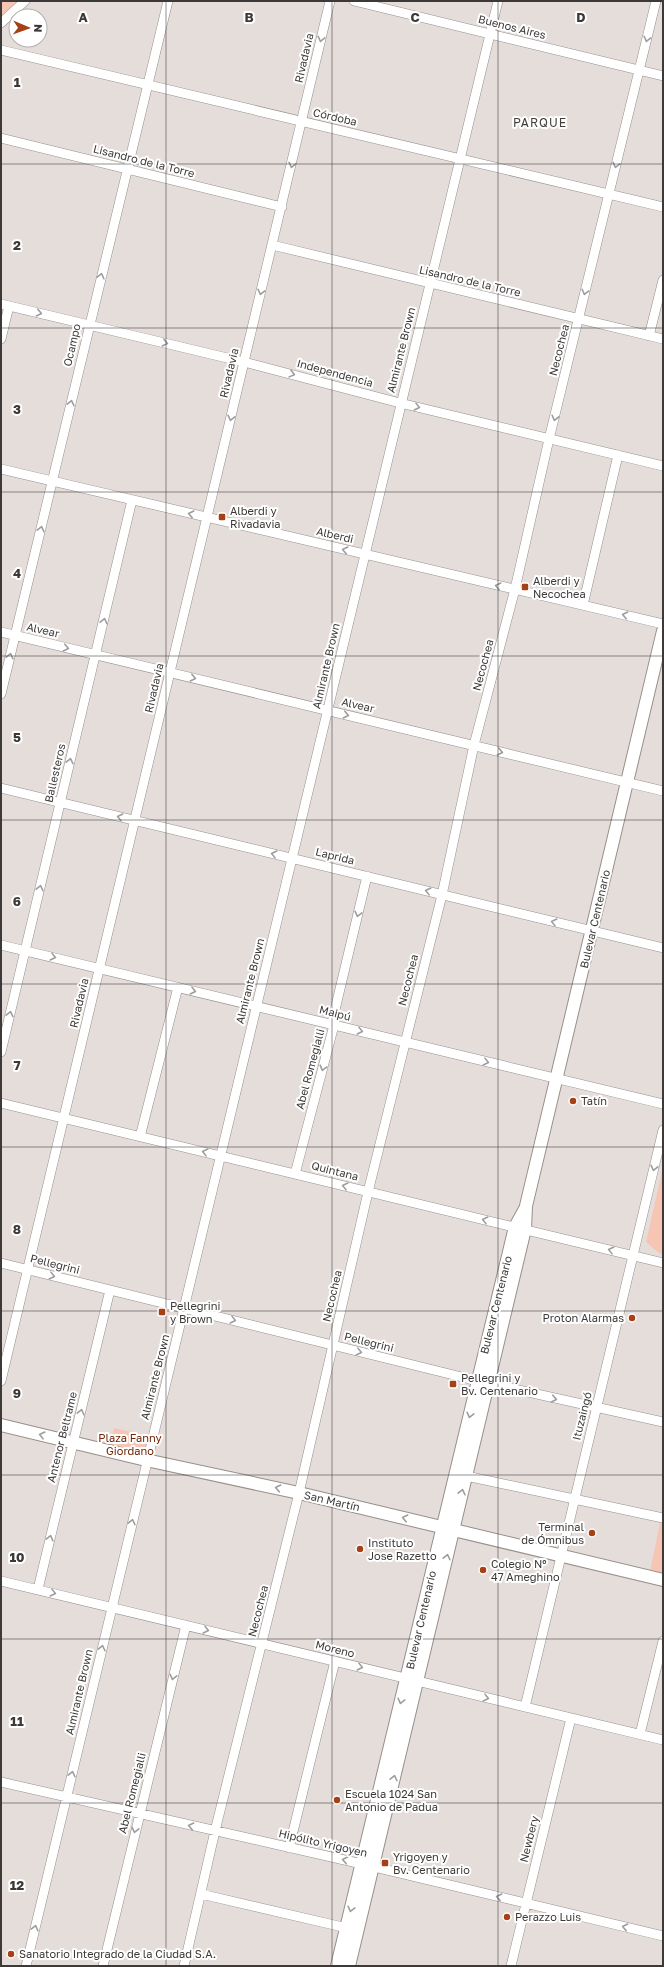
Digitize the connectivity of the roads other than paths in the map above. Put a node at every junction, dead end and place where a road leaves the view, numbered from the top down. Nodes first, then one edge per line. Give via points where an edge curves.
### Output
1 (25, 1) edge
2 (168, 1) edge
3 (330, 1) edge
4 (354, 1) edge
5 (498, 1) edge
6 (656, 1) edge
7 (1, 23) edge
8 (490, 34) junction
9 (1, 50) edge
10 (639, 70) junction
11 (663, 76) edge
12 (147, 84) junction
13 (302, 121) junction
14 (1, 138) edge
15 (460, 159) junction
16 (127, 169) junction
17 (609, 194) junction
18 (282, 207) junction
19 (663, 207) edge
20 (272, 245) junction
21 (663, 280) edge
22 (430, 283) junction
23 (5, 305) edge
24 (579, 319) junction
25 (89, 325) junction
26 (650, 336) junction
27 (1, 339) edge
28 (663, 339) edge
29 (244, 362) junction
30 (400, 403) junction
31 (549, 439) junction
32 (618, 456) junction
33 (663, 466) edge
34 (1, 469) edge
35 (53, 481) junction
36 (132, 500) junction
37 (207, 518) junction
38 (365, 554) junction
39 (515, 590) junction
40 (583, 605) junction
41 (663, 624) edge
42 (663, 631) edge
43 (1, 632) edge
44 (14, 636) junction
45 (96, 655) junction
46 (170, 673) junction
47 (1, 694) edge
48 (327, 710) junction
49 (474, 745) junction
50 (627, 782) junction
51 (1, 788) edge
52 (663, 790) edge
53 (60, 802) junction
54 (135, 820) junction
55 (292, 858) junction
56 (367, 876) junction
57 (442, 895) junction
58 (592, 931) junction
59 (1, 945) edge
60 (663, 948) edge
61 (25, 951) junction
62 (100, 968) junction
63 (178, 987) junction
64 (256, 1006) junction
65 (334, 1025) junction
66 (405, 1042) junction
67 (1, 1052) edge
68 (557, 1079) junction
69 (1, 1103) edge
70 (663, 1104) edge
71 (64, 1118) junction
72 (663, 1130) edge
73 (140, 1137) junction
74 (220, 1156) junction
75 (295, 1174) junction
76 (368, 1192) junction
77 (520, 1228) junction
78 (633, 1255) junction
79 (1, 1263) edge
80 (663, 1263) edge
81 (28, 1270) junction
82 (110, 1290) junction
83 (184, 1308) junction
84 (333, 1345) junction
85 (1, 1381) edge
86 (483, 1382) junction
87 (596, 1408) junction
88 (663, 1422) edge
89 (1, 1425) edge
90 (73, 1443) junction
91 (146, 1460) junction
92 (466, 1476) junction
93 (299, 1493) junction
94 (574, 1499) junction
95 (663, 1518) edge
96 (448, 1528) junction
97 (561, 1555) junction
98 (663, 1580) edge
99 (1, 1581) edge
100 (38, 1589) junction
101 (112, 1607) junction
102 (186, 1625) junction
103 (663, 1641) edge
104 (262, 1643) junction
105 (335, 1661) junction
106 (412, 1680) junction
107 (525, 1707) junction
108 (571, 1718) junction
109 (640, 1734) junction
110 (663, 1740) edge
111 (1, 1782) edge
112 (66, 1798) junction
113 (139, 1815) junction
114 (215, 1832) junction
115 (289, 1848) junction
116 (367, 1865) junction
117 (201, 1894) junction
118 (526, 1903) junction
119 (346, 1928) junction
120 (663, 1936) edge
121 (26, 1966) edge
122 (102, 1966) edge
123 (184, 1966) edge
124 (337, 1966) edge
125 (349, 1966) edge
126 (511, 1966) edge

1 - 7 street
2 - 12 street, Ocampo
3 -> 13 street, Rivadavia
4 - 8 street, Buenos Aires
5 - 8 street, Almirante Brown
6 -> 10 street, Necochea
8 - 10 street, Buenos Aires
8 - 15 street, Almirante Brown
9 - 12 street, Córdoba
10 - 11 street, Buenos Aires
10 -> 17 street, Necochea
12 - 13 street, Córdoba
12 - 16 street, Ocampo
13 - 15 street, Córdoba
13 -> 18 street, Rivadavia
14 - 16 street, Lisandro de la Torre
15 - 17 street, Córdoba
15 - 22 street, Almirante Brown
16 - 18 street, Lisandro de la Torre
25 -> 16 street, Ocampo
17 - 19 street, Córdoba
17 -> 24 street, Necochea
18 - 20 street, Rivadavia
20 - 22 street, Lisandro de la Torre
20 -> 29 street, Rivadavia
21 - 26 street
22 - 24 street, Lisandro de la Torre
22 - 30 street, Almirante Brown
23 -> 25 street, Independencia
23 - 27 street
24 - 26 street, Lisandro de la Torre
24 -> 31 street, Necochea
25 -> 29 street, Independencia
35 -> 25 street, Ocampo
26 - 28 street, Lisandro de la Torre
29 -> 30 street, Independencia
29 -> 37 street, Rivadavia
30 -> 31 street, Independencia
30 - 38 street, Almirante Brown
31 - 32 street, Independencia
31 - 39 street, Necochea
32 - 33 street, Independencia
32 - 40 street
34 - 35 street, Alberdi
35 - 36 street, Alberdi
44 -> 35 street, Ocampo
37 -> 36 street, Alberdi
45 -> 36 street, Ballesteros
38 -> 37 street, Alberdi
37 - 46 street, Rivadavia
39 -> 38 street, Alberdi
38 - 48 street, Almirante Brown
39 - 40 street, Alberdi
39 - 49 street, Necochea
41 -> 40 street, Alberdi
42 - 50 main road, Bulevar Centenario
43 - 44 street, Alvear
44 -> 45 street, Alvear
47 -> 44 street, Ocampo
45 - 46 street, Alvear
53 -> 45 street, Ballesteros
46 -> 48 street, Alvear
46 - 54 street, Rivadavia
48 -> 49 street, Alvear
48 - 55 street, Almirante Brown
49 -> 50 street, Alvear
49 - 57 street, Necochea
50 - 52 street, Alvear
50 - 58 main road, Bulevar Centenario
51 - 53 street, Laprida
54 -> 53 street, Laprida
61 -> 53 street, Ballesteros
55 -> 54 street, Laprida
54 - 62 street, Rivadavia
55 - 56 street, Laprida
55 - 64 street, Almirante Brown
57 -> 56 street, Laprida
56 -> 65 street, Abel Romegialli via 333,1018
58 -> 57 street, Laprida
57 - 66 street, Necochea
58 - 60 street, Laprida
58 - 68 main road, Bulevar Centenario
59 - 61 street, Maipú
61 -> 62 street, Maipú
67 -> 61 street, Ballesteros
62 - 63 street, Maipú
62 - 71 street, Rivadavia
63 -> 64 street, Maipú
63 - 73 street
64 - 65 street, Maipú
64 - 74 street, Almirante Brown
65 -> 66 street, Maipú
65 -> 75 street, Abel Romegialli
66 -> 68 street, Maipú
66 - 76 street, Necochea
68 - 70 street, Maipú
68 - 77 main road, Bulevar Centenario
69 - 71 street, Quintana
71 - 73 street, Quintana
71 - 81 street, Rivadavia
72 -> 78 street, Ituzaingó
74 -> 73 street, Quintana
74 - 75 street, Quintana
74 - 83 street, Almirante Brown
76 -> 75 street, Quintana
77 -> 76 street, Quintana
76 - 84 street, Necochea
78 -> 77 street, Quintana
77 - 86 main road, Bulevar Centenario
78 - 80 street, Quintana
78 - 87 street, Ituzaingó
79 - 81 street, Pellegrini
81 -> 82 street, Pellegrini
81 - 85 street, Rivadavia
82 - 83 street, Pellegrini
90 -> 82 street, Antenor Beltrame
83 -> 84 street, Pellegrini
83 - 91 street, Almirante Brown
84 -> 86 street, Pellegrini
84 - 93 street, Necochea
86 -> 87 street, Pellegrini
86 - 92 main road, Bulevar Centenario
86 -> 96 main road, Bulevar Centenario
87 - 88 street, Pellegrini
87 - 94 street, Ituzaingó
90 -> 89 main road, San Martín
90 - 91 main road, San Martín
100 -> 90 street, Antenor Beltrame
93 -> 91 main road, San Martín
101 -> 91 street, Almirante Brown
92 - 94 street
96 -> 92 main road, Bulevar Centenario
96 -> 93 main road, San Martín
93 - 104 street, Necochea
94 - 95 street
94 - 97 street, Ituzaingó
96 - 97 main road, San Martín
96 - 106 main road, Bulevar Centenario
97 - 98 main road, San Martín
97 - 107 street, Ituzaingó
99 - 100 street, Moreno
100 -> 101 street, Moreno
101 - 102 street, Moreno
112 -> 101 street, Almirante Brown
102 -> 104 street, Moreno
102 -> 113 street, Abel Romegialli
103 - 109 street
104 - 105 street, Moreno
104 - 114 street, Necochea
105 -> 106 street, Moreno
105 - 115 street
106 -> 107 street, Moreno
106 - 116 main road, Bulevar Centenario
107 - 108 street, Moreno
108 - 109 street, Moreno
108 - 118 street, Newbery
109 - 110 street, Moreno
111 - 112 street, Hipólito Yrigoyen
112 - 113 street, Hipólito Yrigoyen
121 -> 112 street, Almirante Brown
114 -> 113 street, Hipólito Yrigoyen
113 -> 122 street, Abel Romegialli
114 - 115 street, Hipólito Yrigoyen
114 - 117 street, Necochea
116 -> 115 street, Hipólito Yrigoyen
118 -> 116 street, Hipólito Yrigoyen
116 -> 119 main road, Bulevar Centenario
116 - 125 main road, Bulevar Centenario
117 - 119 street
117 - 123 street, Necochea
120 -> 118 street, Hipólito Yrigoyen
118 - 126 street, Newbery
119 - 124 main road, Bulevar Centenario

